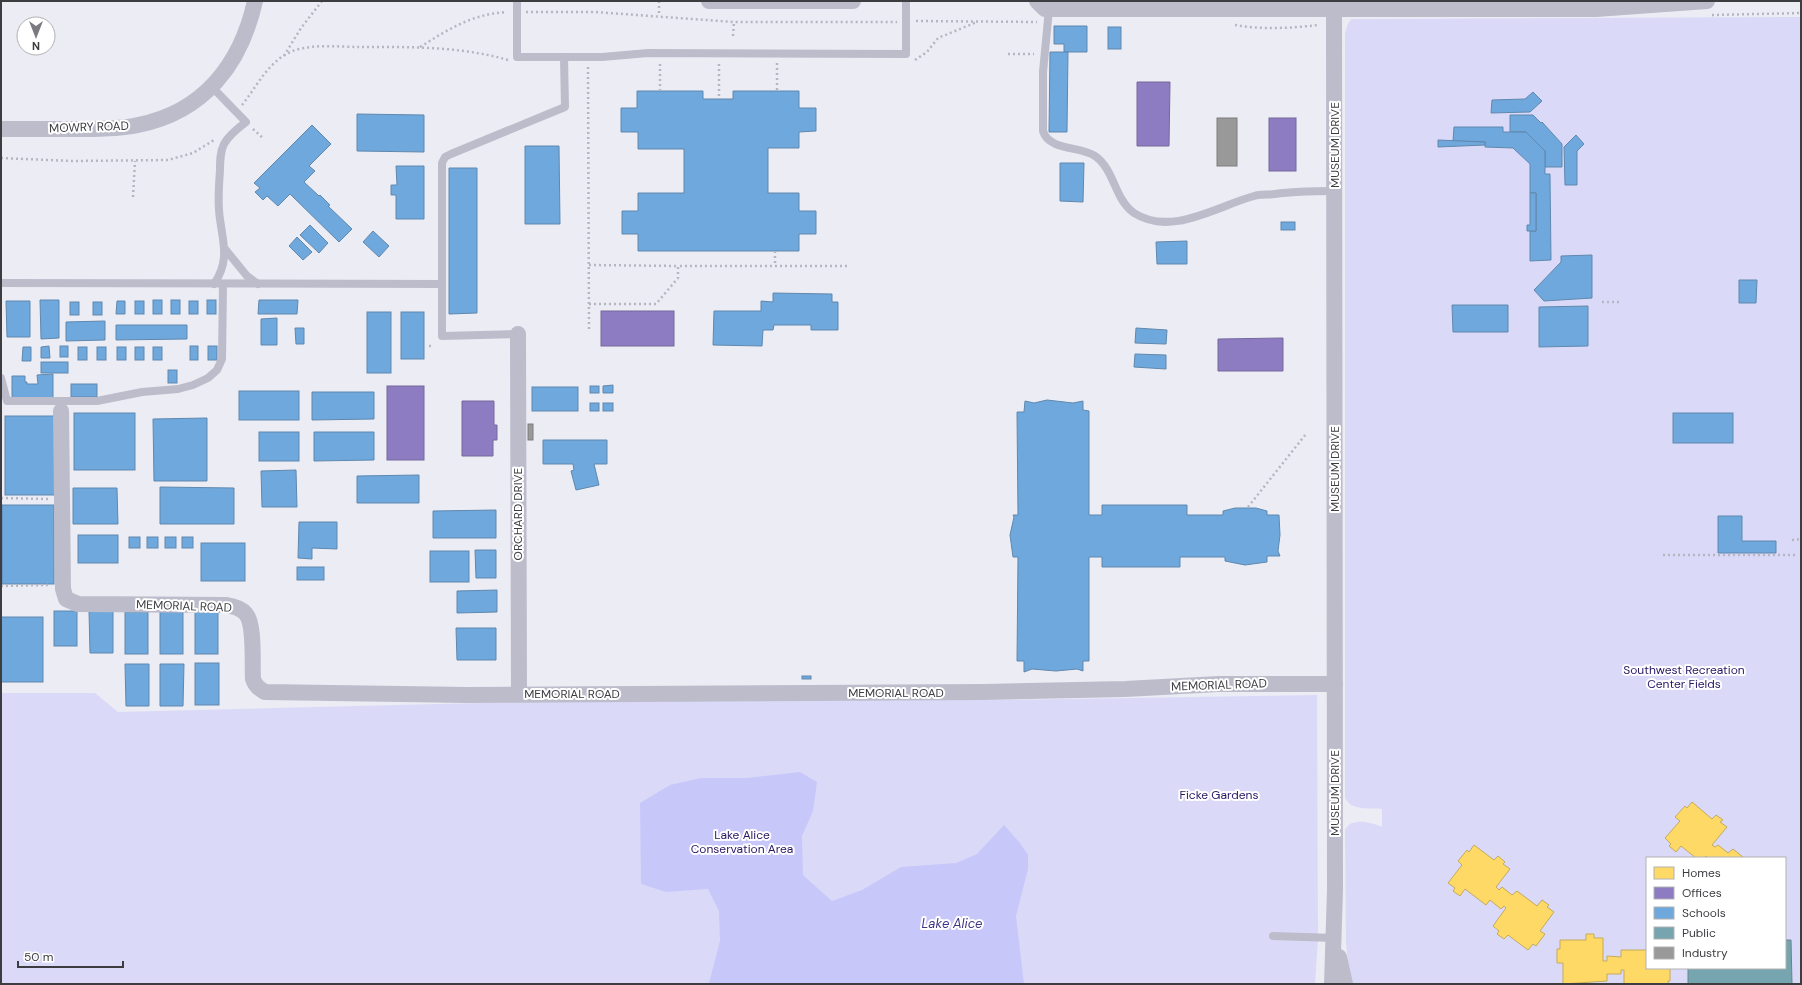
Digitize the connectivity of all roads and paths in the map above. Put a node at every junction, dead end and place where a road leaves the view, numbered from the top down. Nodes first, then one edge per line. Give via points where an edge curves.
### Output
1 (255, 1) edge
2 (322, 1) edge
3 (518, 1) edge
4 (660, 1) edge
5 (709, 1) edge
6 (853, 1) edge
7 (906, 1) edge
8 (1707, 1) edge
9 (1334, 4) edge
10 (1043, 5) edge
11 (506, 12) dead end
12 (527, 12) dead end
13 (1788, 13) dead end
14 (1801, 13) edge
15 (922, 16) dead end
16 (660, 17) junction
17 (734, 22) junction
18 (891, 22) dead end
19 (978, 22) junction
20 (1038, 22) dead end
21 (1317, 25) dead end
22 (1306, 27) dead end
23 (733, 36) dead end
24 (420, 47) junction
25 (1008, 54) dead end
26 (1041, 54) dead end
27 (283, 56) junction
28 (564, 57) junction
29 (512, 61) dead end
30 (914, 61) dead end
31 (777, 62) dead end
32 (718, 63) dead end
33 (660, 64) dead end
34 (588, 67) dead end
35 (212, 87) junction
36 (660, 91) dead end
37 (777, 91) dead end
38 (719, 99) dead end
39 (245, 102) dead end
40 (250, 126) dead end
41 (1, 129) edge
42 (216, 138) dead end
43 (264, 139) dead end
44 (1, 158) edge
45 (134, 161) junction
46 (1335, 191) junction
47 (132, 197) dead end
48 (225, 249) junction
49 (775, 251) dead end
50 (589, 265) junction
51 (678, 266) junction
52 (775, 266) junction
53 (847, 266) dead end
54 (1, 283) edge
55 (214, 284) junction
56 (223, 284) junction
57 (258, 284) junction
58 (442, 284) junction
59 (1602, 302) dead end
60 (1621, 302) dead end
61 (589, 304) junction
62 (589, 332) dead end
63 (518, 334) joint
64 (429, 346) dead end
65 (433, 346) dead end
66 (1, 378) edge
67 (61, 411) dead end
68 (1306, 434) dead end
69 (1, 498) edge
70 (62, 499) junction
71 (1248, 507) dead end
72 (1801, 539) edge
73 (1792, 540) dead end
74 (1662, 555) dead end
75 (1795, 555) dead end
76 (62, 585) junction
77 (1, 586) edge
78 (1335, 684) junction
79 (519, 694) junction
80 (1273, 936) dead end
81 (1335, 938) junction
82 (1332, 984) edge
83 (1345, 984) edge

1 - 35 street, MOWRY ROAD via 247,32 239,50
2 - 27 path
3 - 28 lane via 518,57
4 - 16 path
5 - 6 street
7 - 28 lane via 906,54 648,53
8 - 9 street via 1611,9
9 - 10 street
9 - 46 street, MUSEUM DRIVE
10 - 46 lane via 1044,135 1055,143 1096,156 1104,164 1120,196 1133,212 1156,221 1177,221 1255,196 1300,191
11 - 24 path via 475,18
12 - 16 path via 595,12
13 - 14 path
15 - 19 path via 921,21
16 - 17 path
17 - 18 path
17 - 23 path
19 - 20 path
19 - 30 path via 938,38 927,52
21 - 22 path
24 - 27 path via 320,47 307,48
24 - 29 path via 480,54
25 - 26 path
27 - 39 path via 272,65
28 - 58 lane via 564,107 451,154 444,160
31 - 37 path
32 - 38 path
33 - 36 path
34 - 50 path
35 - 41 street, MOWRY ROAD via 176,112 139,125 110,128
35 - 48 lane via 246,122 228,138 222,152 219,205
40 - 43 path
42 - 45 path via 197,151 176,159
44 - 45 path via 34,161
45 - 47 path
46 - 78 street, MUSEUM DRIVE
48 - 55 lane via 222,270
48 - 57 lane via 244,273
49 - 52 path
50 - 51 path
50 - 61 path
51 - 52 path
51 - 61 path via 678,278 656,304
52 - 53 path
54 - 55 lane
55 - 56 lane
56 - 57 lane
56 - 66 lane via 222,359 217,370 201,382 178,389 142,392 97,401 7,401
57 - 58 lane
58 - 63 lane via 442,336
59 - 60 path
61 - 62 path
63 - 79 street, ORCHARD DRIVE
64 - 65 path
67 - 70 street, MEMORIAL ROAD
68 - 71 path
69 - 70 path
70 - 76 street, MEMORIAL ROAD
72 - 73 path
74 - 75 path
76 - 77 path
76 - 79 street, MEMORIAL ROAD via 66,599 78,604 226,605 244,611 250,623 253,679 265,692
78 - 79 street, MEMORIAL ROAD via 1219,684 992,692
78 - 81 street, MUSEUM DRIVE
80 - 81 lane
81 - 82 street, MUSEUM DRIVE
81 - 83 street, MUSEUM DRIVE

